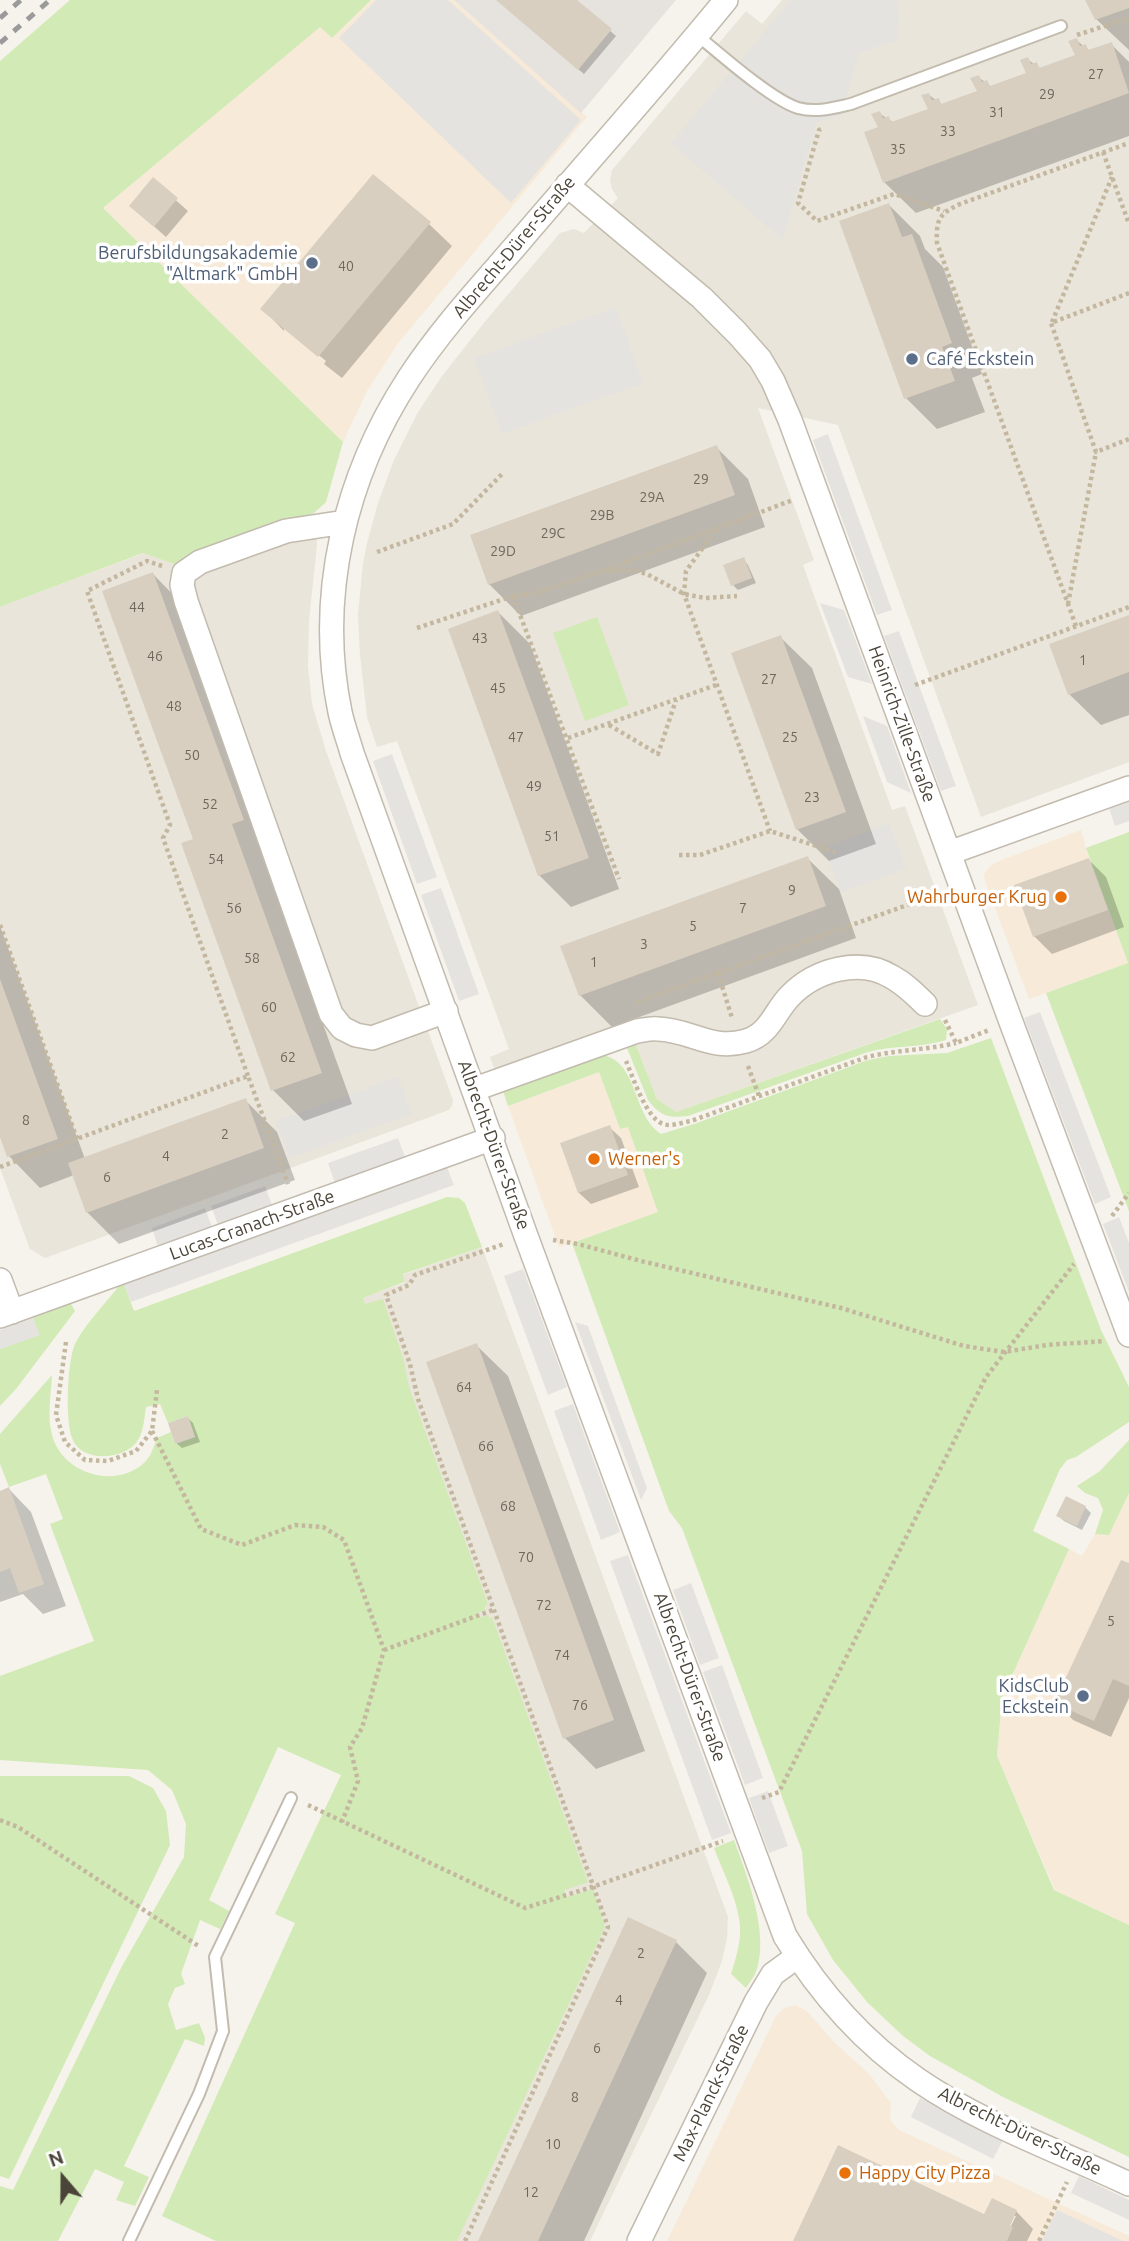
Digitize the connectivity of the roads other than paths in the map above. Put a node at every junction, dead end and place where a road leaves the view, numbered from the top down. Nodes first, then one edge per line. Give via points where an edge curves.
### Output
1 (726, 0) edge
2 (1061, 26) road end
3 (697, 35) junction
4 (567, 185) junction
5 (345, 522) junction
6 (1129, 788) edge
7 (949, 853) junction
8 (925, 1004) road end
9 (446, 1011) junction
10 (475, 1089) junction
11 (493, 1138) junction
12 (0, 1280) edge
13 (6, 1314) edge
14 (1122, 1338) edge
15 (291, 1798) road end
16 (798, 1956) junction
17 (1129, 2184) edge
18 (129, 2241) edge
19 (639, 2241) edge

1 - 3 street, Albrecht-Dürer-Straße
2 - 3 lane via 821,111 797,108 772,94
3 - 4 street, Albrecht-Dürer-Straße
4 - 5 street, Albrecht-Dürer-Straße via 410,377 369,450
4 - 7 street, Heinrich-Zille-Straße via 702,298 760,359 773,381
5 - 9 street, Albrecht-Dürer-Straße via 333,581 334,668 340,712
5 - 9 street via 286,531 200,562 184,573 182,585 331,1014 342,1028 372,1038
6 - 7 street
7 - 14 street, Heinrich-Zille-Straße via 1092,1241
8 - 10 street via 890,975 870,968 842,968 802,985 768,1028 751,1040 719,1044 657,1028 637,1031
9 - 10 street, Albrecht-Dürer-Straße
10 - 11 street, Albrecht-Dürer-Straße
11 - 13 street, Lucas-Cranach-Straße
11 - 16 street, Albrecht-Dürer-Straße via 785,1936
12 - 13 street, Lucas-Cranach-Straße
15 - 18 lane via 215,1957 223,2031 199,2094
16 - 17 street, Albrecht-Dürer-Straße via 856,2028 918,2080 955,2103
16 - 19 street, Max-Planck-Straße via 773,1974 755,2002

